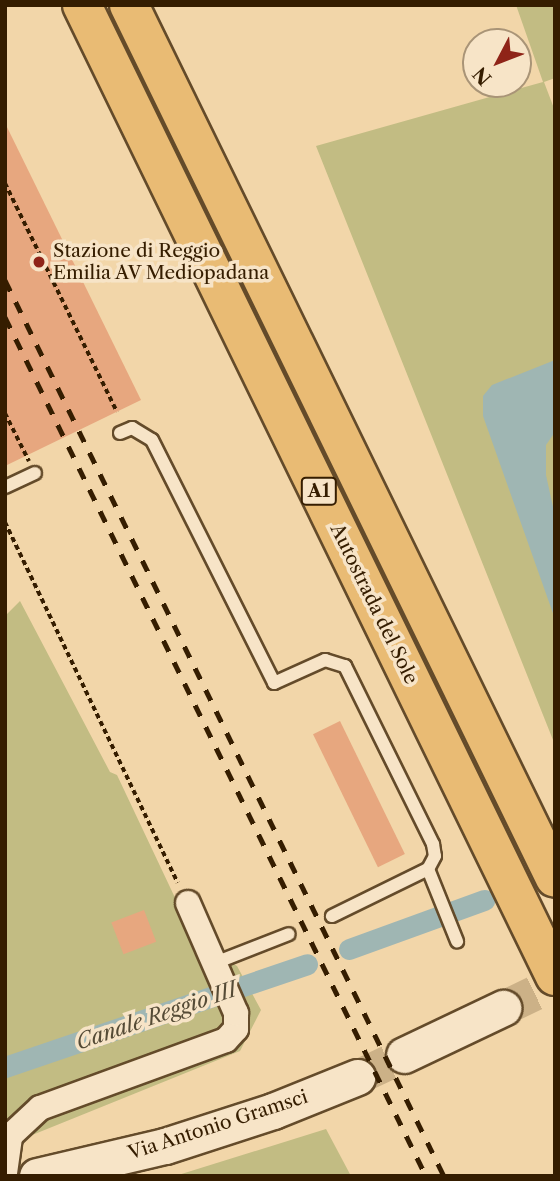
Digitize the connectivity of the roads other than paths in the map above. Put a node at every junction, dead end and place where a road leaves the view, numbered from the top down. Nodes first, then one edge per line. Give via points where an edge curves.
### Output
1 (82, 5) edge
2 (129, 5) edge
3 (120, 433) dead end
4 (35, 473) dead end
5 (5, 487) edge
6 (428, 869) junction
7 (555, 878) edge
8 (188, 903) road end
9 (332, 916) dead end
10 (289, 934) dead end
11 (457, 941) dead end
12 (217, 968) junction
13 (555, 976) edge
14 (503, 1008) tunnel mouth
15 (404, 1055) tunnel mouth
16 (357, 1077) tunnel mouth
17 (5, 1173) edge
18 (37, 1176) edge

1 - 13 highway, Autostrada del Sole / A1
2 - 7 highway, A1
3 - 6 lane via 132,428 152,440 274,683 325,660 345,666 433,844 435,856
4 - 5 lane
6 - 9 lane
6 - 11 lane
8 - 12 street
10 - 12 lane
12 - 17 street via 236,1013 236,1029 226,1040 24,1118 10,1136
14 - 15 street
16 - 18 street, Via Antonio Gramsci via 177,1142

